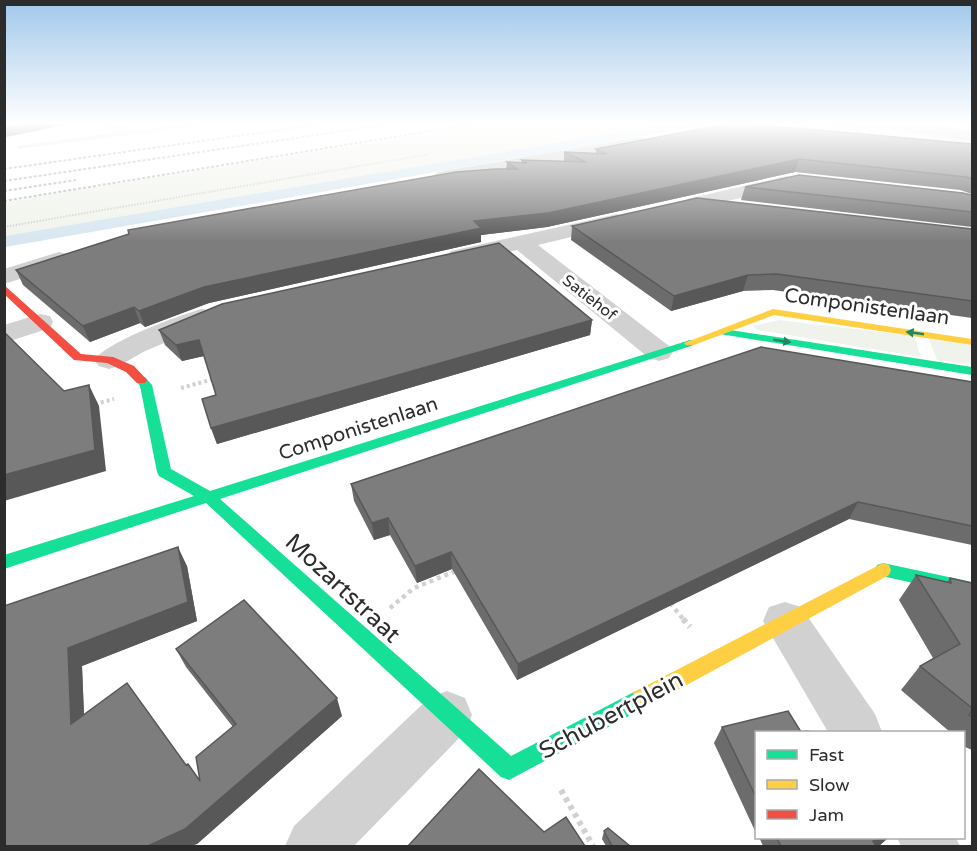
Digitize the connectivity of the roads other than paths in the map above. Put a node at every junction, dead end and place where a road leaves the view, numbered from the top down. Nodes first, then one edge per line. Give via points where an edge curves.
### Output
1 (527, 163) edge
2 (805, 181) edge
3 (420, 182) edge
4 (672, 208) edge
5 (637, 216) edge
6 (521, 242) junction
7 (81, 252) edge
8 (433, 262) edge
9 (4, 277) edge
10 (4, 288) edge
11 (229, 308) edge
12 (40, 322) junction
13 (724, 332) junction
14 (4, 335) edge
15 (972, 342) edge
16 (659, 352) junction
17 (109, 360) junction
18 (972, 371) edge
19 (207, 496) junction
20 (4, 562) edge
21 (972, 589) edge
22 (785, 621) junction
23 (447, 715) junction
24 (856, 731) edge
25 (314, 846) edge

1 - 3 street
2 - 4 street
5 - 6 street
6 - 8 street
6 - 16 street, Satiehof
7 - 9 street
10 - 12 street
11 - 17 street via 133,346
12 - 14 street
12 - 17 street via 78,357
15 -> 13 street, Componistenlaan via 773,312
13 - 16 street, Componistenlaan
13 -> 18 street, Componistenlaan
16 - 19 street, Componistenlaan
17 - 19 street, Mozartstraat via 130,369 146,385 164,472
19 - 20 street, Componistenlaan
19 - 23 street, Mozartstraat
21 - 22 street, Schubertplein via 884,570
22 - 23 street, Schubertplein via 509,769
22 - 24 street
23 - 25 street

